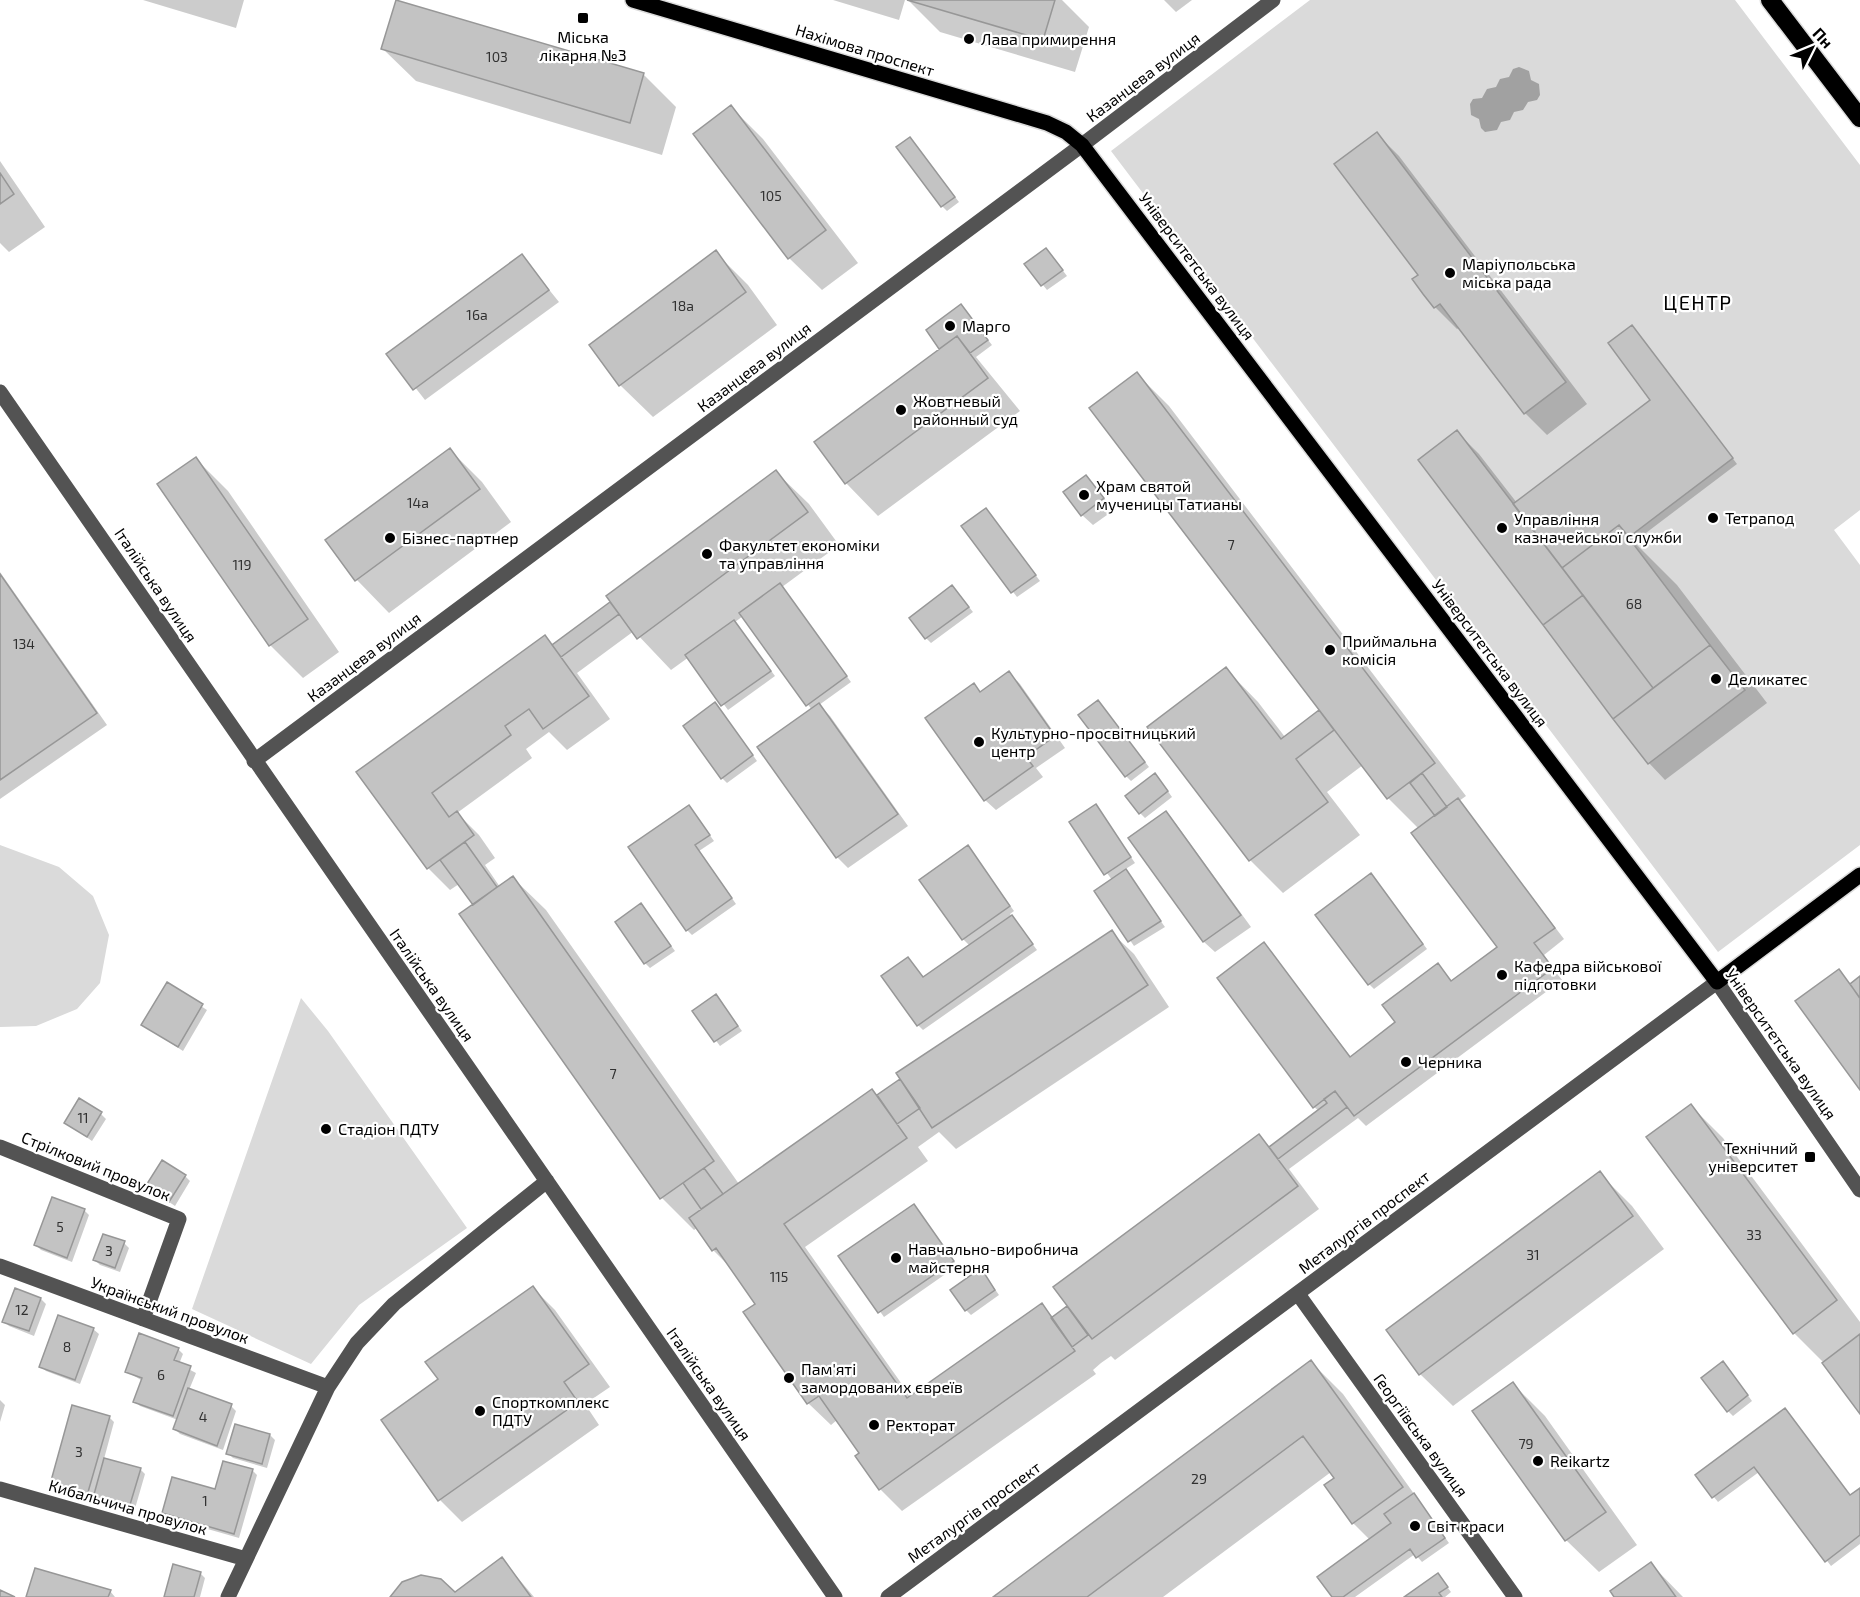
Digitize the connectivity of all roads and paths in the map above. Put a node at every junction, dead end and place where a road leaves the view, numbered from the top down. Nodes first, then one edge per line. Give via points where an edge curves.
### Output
1 (633, 0) edge
2 (1273, 0) edge
3 (1770, 0) edge
4 (1860, 118) edge
5 (1082, 145) junction
6 (0, 392) edge
7 (254, 761) junction
8 (1860, 875) edge
9 (1717, 982) junction
10 (0, 1147) edge
11 (547, 1181) junction
12 (1860, 1190) edge
13 (0, 1266) edge
14 (1298, 1293) junction
15 (143, 1319) junction
16 (328, 1387) junction
17 (0, 1489) edge
18 (246, 1559) junction
19 (228, 1597) edge
20 (835, 1597) edge
21 (888, 1597) edge
22 (1515, 1597) edge

1 - 5 main road, Нахімова проспект via 1047,123
2 - 5 street, Казанцева вулиця
3 - 4 highway
5 - 7 street, Казанцева вулиця
5 - 9 main road, Університетська вулиця
6 - 7 street, Італійська вулиця
7 - 11 street, Італійська вулиця
8 - 9 main road, Металургів проспект
9 - 12 street, Університетська вулиця
9 - 14 street, Металургів проспект
10 - 15 street, Стрілковий провулок via 180,1219
11 - 16 street via 394,1304 357,1343
11 - 20 street, Італійська вулиця
13 - 15 street, Український провулок
14 - 21 street, Металургів проспект
14 - 22 street, Георгіївська вулиця
15 - 16 street, Український провулок
16 - 18 street
17 - 18 street, Кибальчича провулок
18 - 19 street

